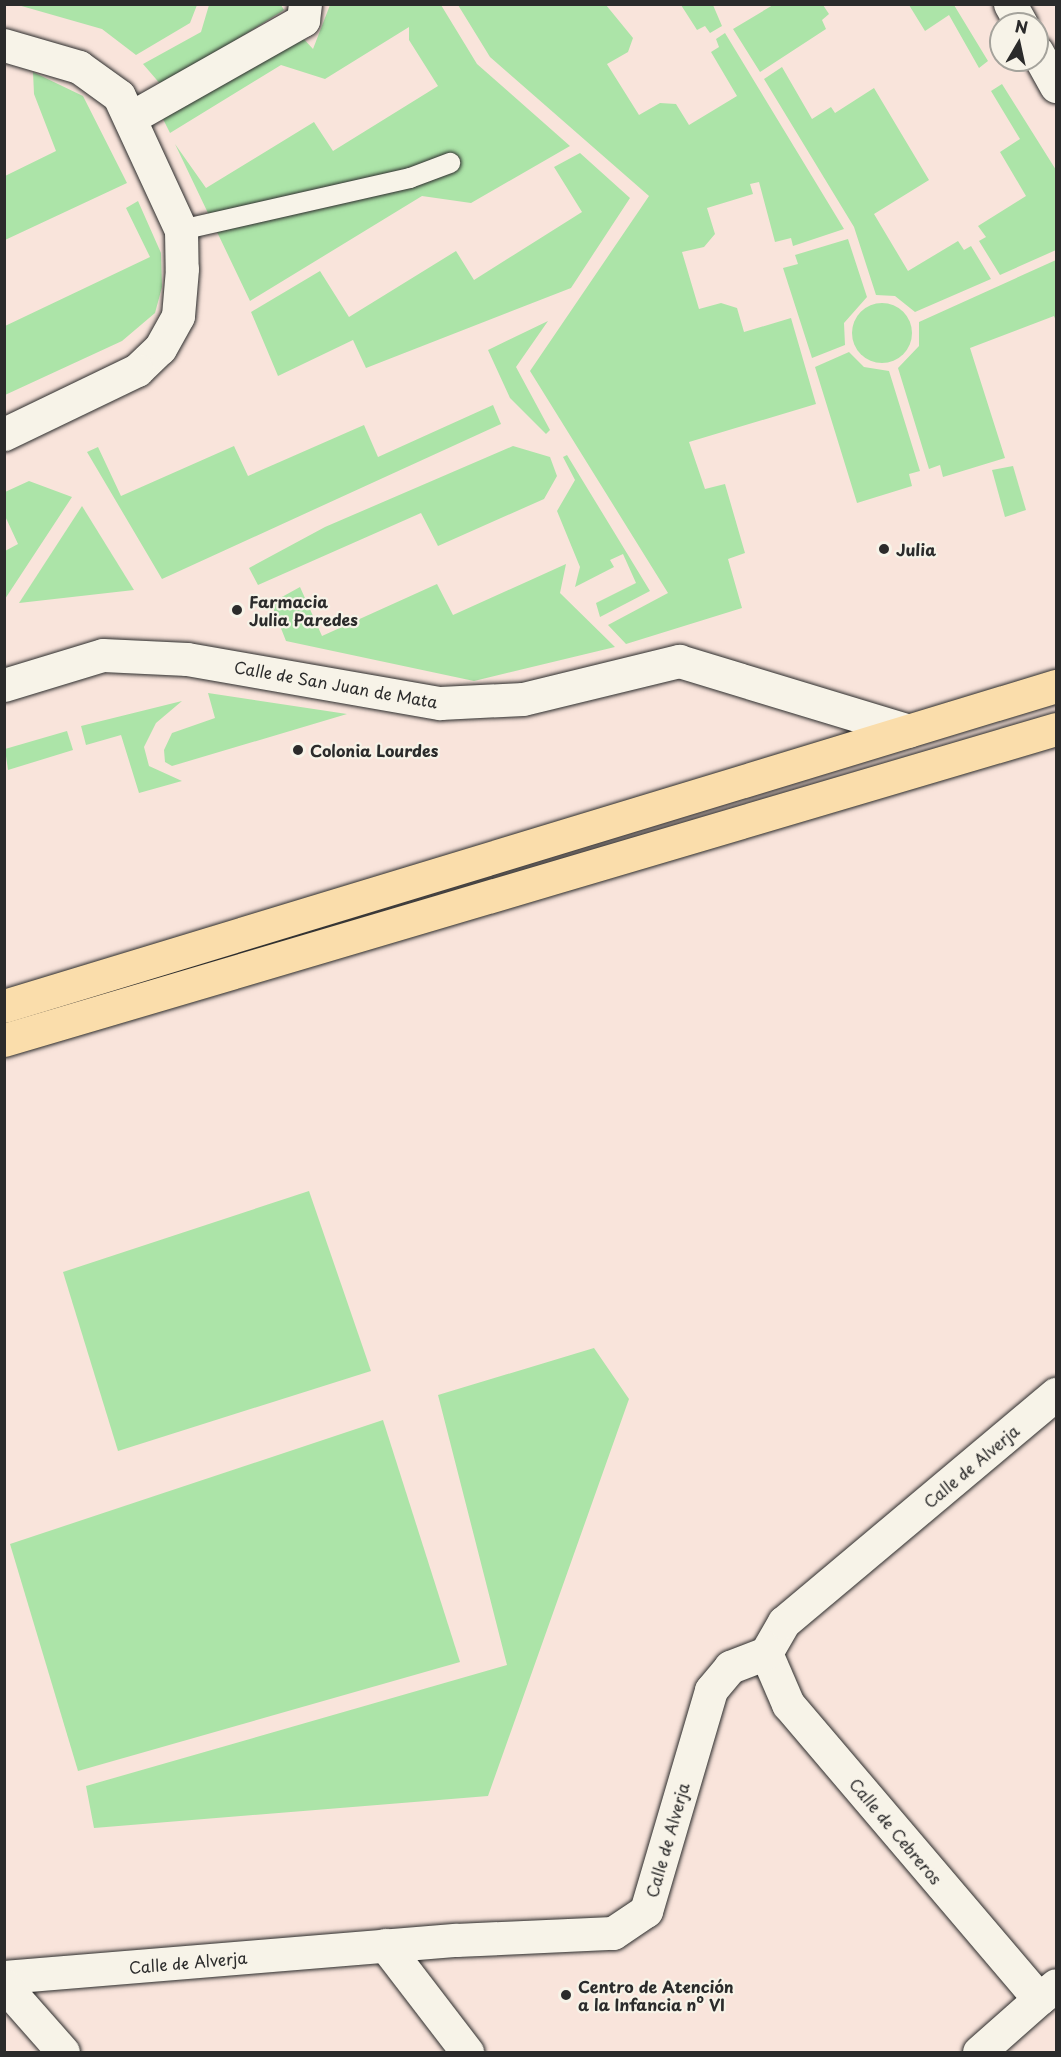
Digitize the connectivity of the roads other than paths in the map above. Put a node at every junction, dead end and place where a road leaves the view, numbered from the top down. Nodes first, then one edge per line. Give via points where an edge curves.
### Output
1 (304, 4) edge
2 (4, 45) edge
3 (1048, 72) edge
4 (1056, 86) edge
5 (130, 118) junction
6 (450, 163) dead end
7 (181, 230) junction
8 (4, 434) edge
9 (4, 685) edge
10 (1056, 686) edge
11 (1056, 729) edge
12 (909, 731) junction
13 (4, 1006) edge
14 (4, 1040) edge
15 (1056, 1394) edge
16 (766, 1653) junction
17 (385, 1945) junction
18 (4, 1977) edge
19 (4, 1985) edge
20 (1048, 1992) edge
21 (63, 2052) edge
22 (467, 2052) edge
23 (978, 2052) edge

1 - 5 street via 303,20
2 - 5 street via 79,67 119,96
3 - 4 street
5 - 7 street
6 - 7 lane via 411,178
7 - 8 street via 178,316 160,348 118,381
9 - 12 street, Calle de San Juan de Mata via 103,655 166,658 440,703 523,699 679,661
10 - 12 highway
11 - 14 highway
12 - 13 highway
15 - 16 street, Calle de Alverja via 784,1622
16 - 17 street, Calle de Alverja via 730,1667 711,1690 646,1911 613,1933
16 - 20 street, Calle de Cebreros via 788,1704
17 - 18 street, Calle de Alverja
17 - 22 street
19 - 21 street
20 - 23 street, Calle de Cebreros

